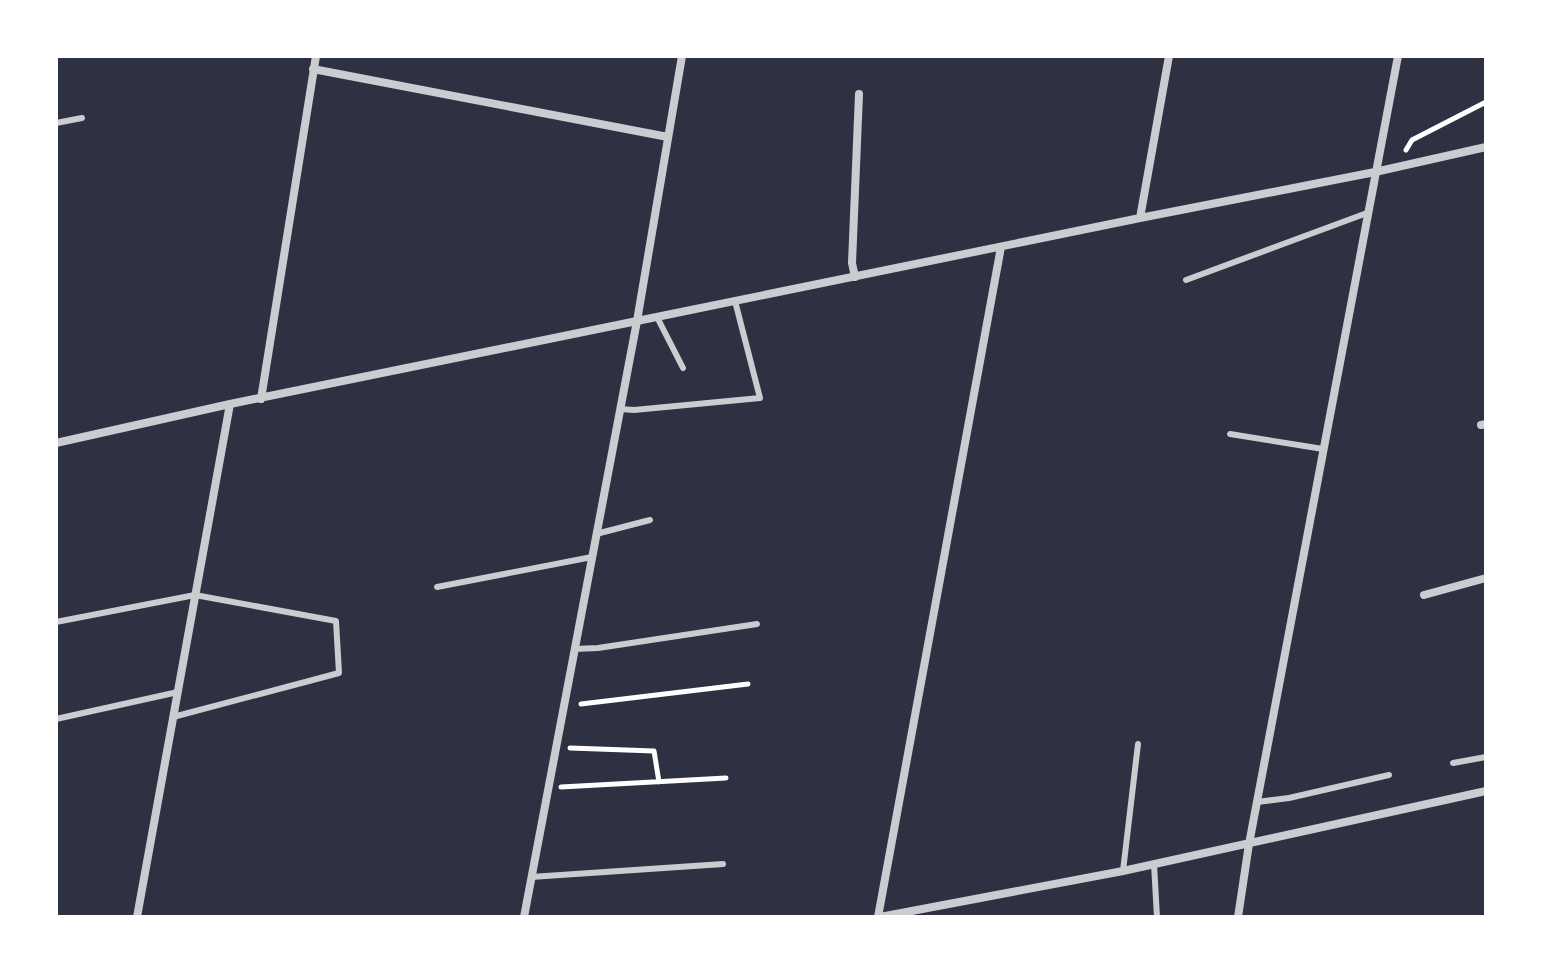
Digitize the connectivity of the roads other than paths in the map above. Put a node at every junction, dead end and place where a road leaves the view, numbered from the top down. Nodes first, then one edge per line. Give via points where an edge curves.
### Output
1 (316, 56) edge
2 (682, 56) edge
3 (1169, 56) edge
4 (1398, 56) edge
5 (313, 69) junction
6 (859, 94) dead end
7 (82, 118) dead end
8 (56, 123) edge
9 (668, 137) junction
10 (1486, 147) edge
11 (1375, 172) junction
12 (1367, 213) junction
13 (1140, 218) junction
14 (1001, 247) junction
15 (855, 277) junction
16 (1186, 280) dead end
17 (735, 301) junction
18 (657, 317) junction
19 (637, 321) junction
20 (683, 368) dead end
21 (261, 399) junction
22 (230, 404) junction
23 (620, 409) junction
24 (1230, 434) dead end
25 (56, 443) edge
26 (1323, 449) junction
27 (650, 520) dead end
28 (596, 534) junction
29 (592, 557) junction
30 (1486, 578) edge
31 (437, 587) dead end
32 (195, 595) junction
33 (1424, 595) dead end
34 (56, 622) edge
35 (757, 624) dead end
36 (574, 649) junction
37 (178, 692) junction
38 (173, 717) junction
39 (56, 719) edge
40 (1138, 744) dead end
41 (1486, 757) edge
42 (1453, 763) dead end
43 (1389, 775) dead end
44 (1486, 791) edge
45 (1257, 802) junction
46 (1249, 844) junction
47 (723, 864) dead end
48 (1154, 864) junction
49 (1123, 871) junction
50 (531, 877) junction
51 (909, 914) edge
52 (136, 917) edge
53 (524, 917) edge
54 (879, 917) edge
55 (1157, 917) edge
56 (1238, 917) edge

1 - 5 street
2 - 9 street
3 - 13 street
4 - 11 street
5 - 9 street
5 - 21 street
6 - 15 street
7 - 8 lane
9 - 19 street
10 - 11 street
11 - 12 street
11 - 13 street
12 - 16 lane
12 - 26 street
13 - 14 street
14 - 15 street
14 - 54 street
15 - 17 street
17 - 18 street
17 - 23 lane via 760,398
18 - 19 street
18 - 20 lane
19 - 21 street
19 - 23 street
21 - 22 street
22 - 25 street
22 - 32 street
23 - 28 street
24 - 26 lane
26 - 45 street
27 - 28 lane
28 - 29 street
29 - 31 lane
29 - 36 street
30 - 33 street
32 - 34 lane
32 - 37 street
32 - 38 lane via 336,621 339,673
35 - 36 lane
36 - 50 street
37 - 38 street
37 - 39 lane
38 - 52 street
40 - 49 lane
41 - 42 lane
43 - 45 lane
44 - 46 street
45 - 46 street
46 - 48 street
46 - 56 street
47 - 50 lane
48 - 49 street
48 - 55 lane
49 - 51 street
50 - 53 street
51 - 54 street

